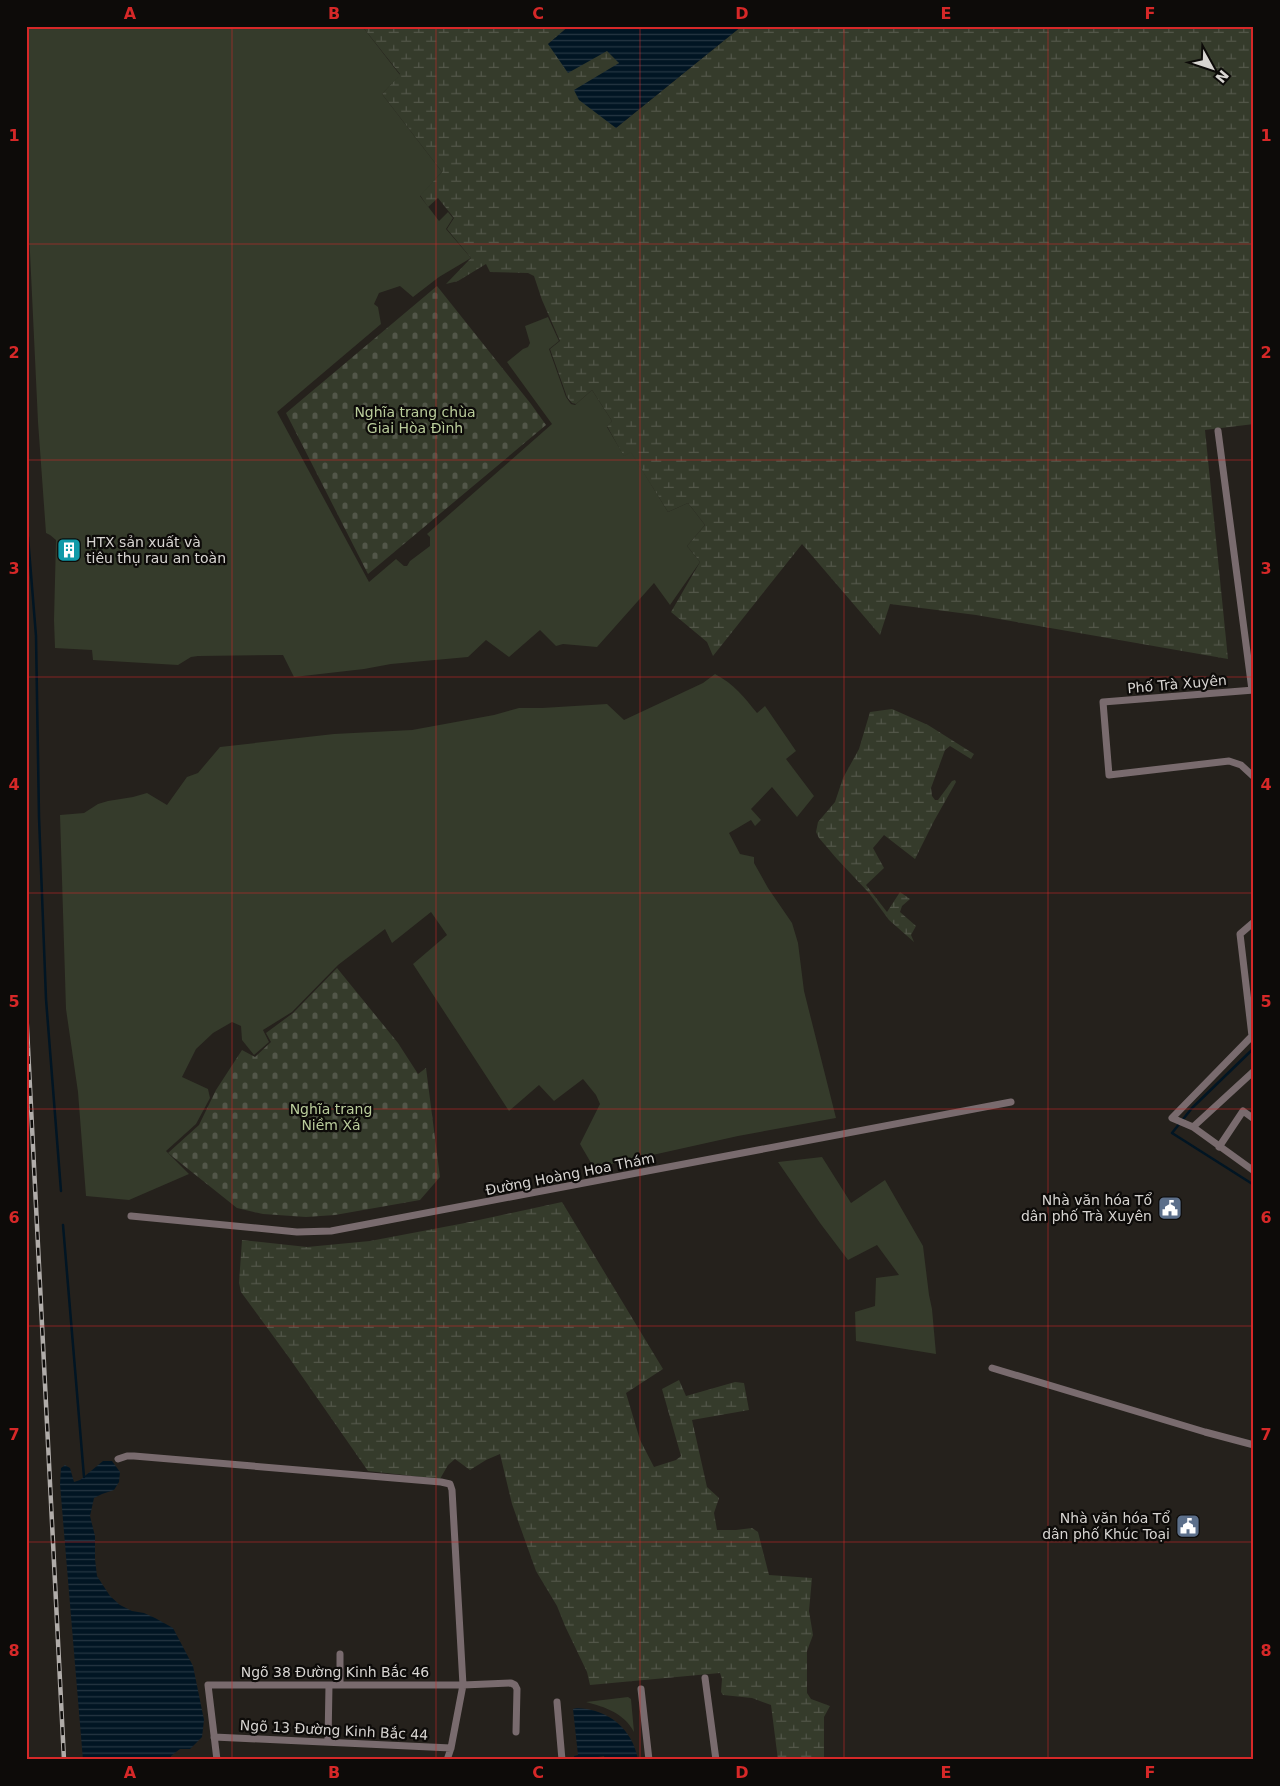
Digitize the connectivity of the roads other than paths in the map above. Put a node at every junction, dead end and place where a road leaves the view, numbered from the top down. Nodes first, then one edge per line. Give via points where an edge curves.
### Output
1 (1218, 431) dead end
2 (1253, 690) edge
3 (1254, 777) edge
4 (1254, 922) edge
5 (1253, 1035) edge
6 (1254, 1071) edge
7 (1011, 1102) dead end
8 (1254, 1118) edge
9 (1193, 1127) junction
10 (1220, 1147) junction
11 (1254, 1171) edge
12 (131, 1216) dead end
13 (992, 1368) dead end
14 (1254, 1445) edge
15 (118, 1459) dead end
16 (340, 1654) dead end
17 (705, 1678) dead end
18 (330, 1685) junction
19 (340, 1685) junction
20 (462, 1685) junction
21 (641, 1689) dead end
22 (557, 1702) dead end
23 (516, 1732) dead end
24 (214, 1737) junction
25 (328, 1742) junction
26 (452, 1748) junction
27 (217, 1760) edge
28 (447, 1760) edge
29 (562, 1760) edge
30 (649, 1760) edge
31 (716, 1760) edge

1 - 2 street
2 - 3 street, Phố Trà Xuyên via 1103,702 1109,775 1229,761 1241,765
4 - 5 street via 1240,934
5 - 9 street via 1172,1118
6 - 9 street
7 - 12 street, Đường Hoàng Hoa Thám via 332,1231 297,1232
8 - 10 street via 1243,1111
9 - 10 street
10 - 11 street
13 - 14 street
15 - 20 street via 134,1456 450,1484
16 - 19 street
17 - 31 street
18 - 19 street, Ngõ 38 Đường Kinh Bắc 46
18 - 24 street, Ngõ 38 Đường Kinh Bắc 46 via 208,1684
18 - 25 street
19 - 20 street, Ngõ 38 Đường Kinh Bắc 46
20 - 23 street, Ngõ 38 Đường Kinh Bắc 46 via 515,1685
20 - 26 street
21 - 30 street
22 - 29 street
24 - 25 street, Ngõ 13 Đường Kinh Bắc 44
24 - 27 street
25 - 26 street, Ngõ 13 Đường Kinh Bắc 44
26 - 28 street

